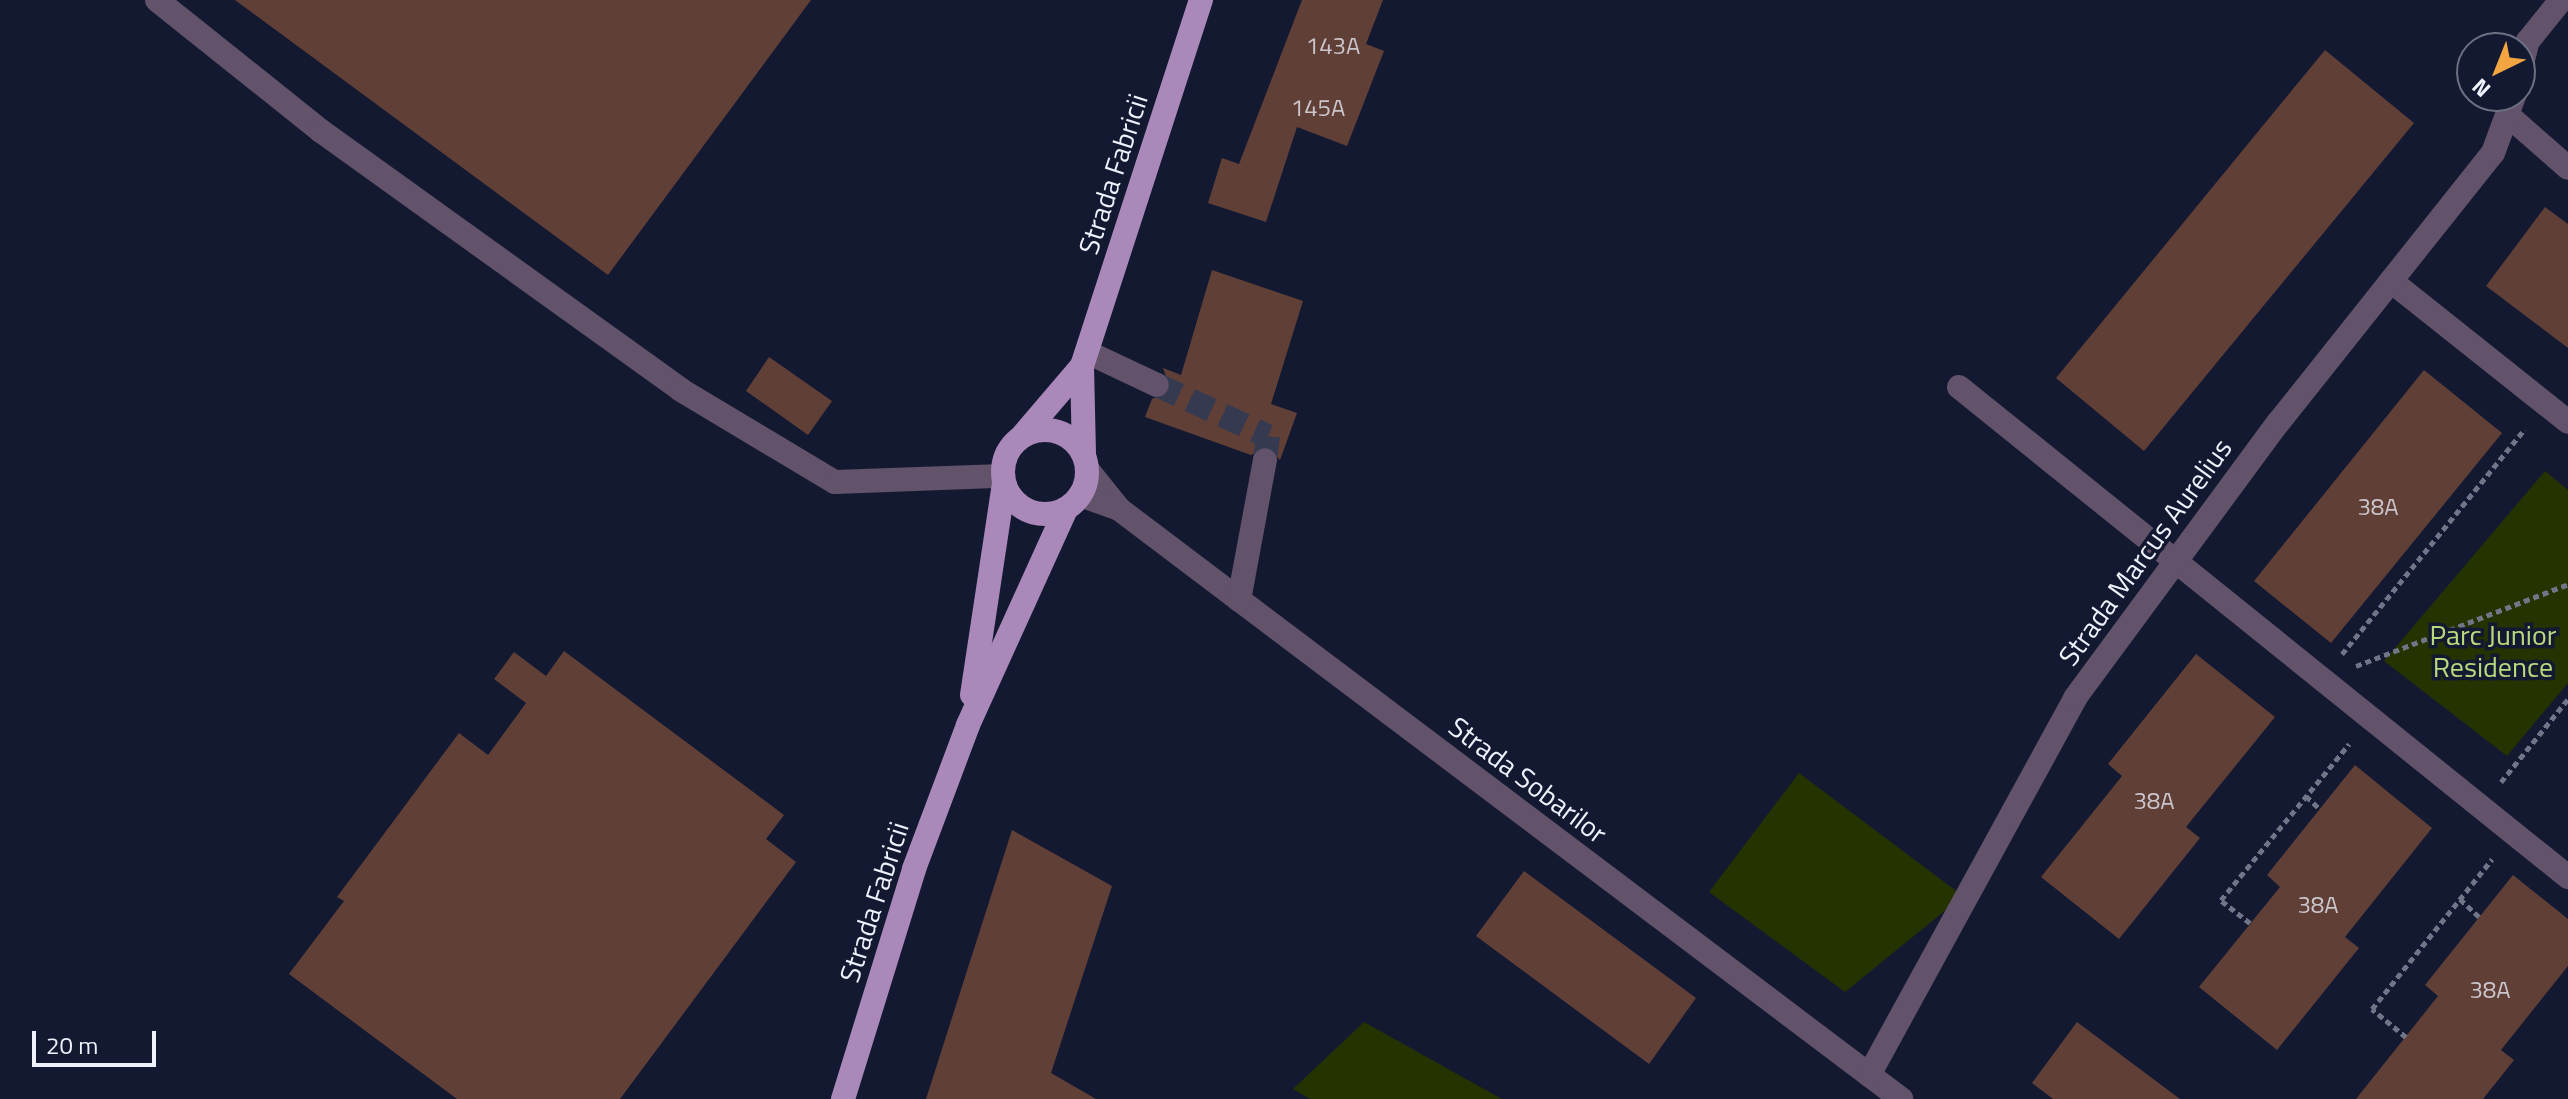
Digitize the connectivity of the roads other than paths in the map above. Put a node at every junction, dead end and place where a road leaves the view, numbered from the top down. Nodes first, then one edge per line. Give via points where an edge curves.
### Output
1 (157, 0) edge
2 (1201, 0) edge
3 (2561, 0) edge
4 (2535, 32) edge
5 (2510, 112) edge
6 (2517, 112) edge
7 (2568, 168) edge
8 (2391, 281) junction
9 (1085, 359) junction
10 (1157, 385) tunnel mouth
11 (1959, 387) dead end
12 (2568, 422) edge
13 (1023, 435) junction
14 (1265, 460) tunnel mouth
15 (1086, 462) junction
16 (1003, 480) junction
17 (1073, 502) junction
18 (1119, 509) junction
19 (2174, 562) junction
20 (1239, 600) junction
21 (968, 725) junction
22 (2568, 877) edge
23 (1869, 1075) junction
24 (843, 1099) edge
25 (1901, 1099) edge

1 - 16 street via 321,131 681,390 835,482
2 - 9 main road, Strada Fabricii
3 - 4 street
5 - 8 street, Strada Marcus Aurelius via 2493,153
6 - 7 street
8 - 12 street
8 - 19 street, Strada Marcus Aurelius
9 - 10 street
9 - 13 main road, Strada Fabricii
9 - 15 main road, Strada Fabricii
11 - 19 street
13 - 15 main road via 1037,430 1065,434
13 - 16 main road via 1006,453
14 - 20 street
15 - 17 main road
15 - 18 street, Strada Sobarilor
16 - 17 main road via 1022,508 1036,514
16 - 21 main road, Strada Fabricii
17 - 18 street, Strada Sobarilor
17 - 21 main road, Strada Fabricii
18 - 20 street, Strada Sobarilor
19 - 22 street
19 - 23 street, Strada Marcus Aurelius via 2075,698
20 - 23 street, Strada Sobarilor
21 - 24 main road, Strada Fabricii via 914,869
23 - 25 street, Strada Sobarilor

